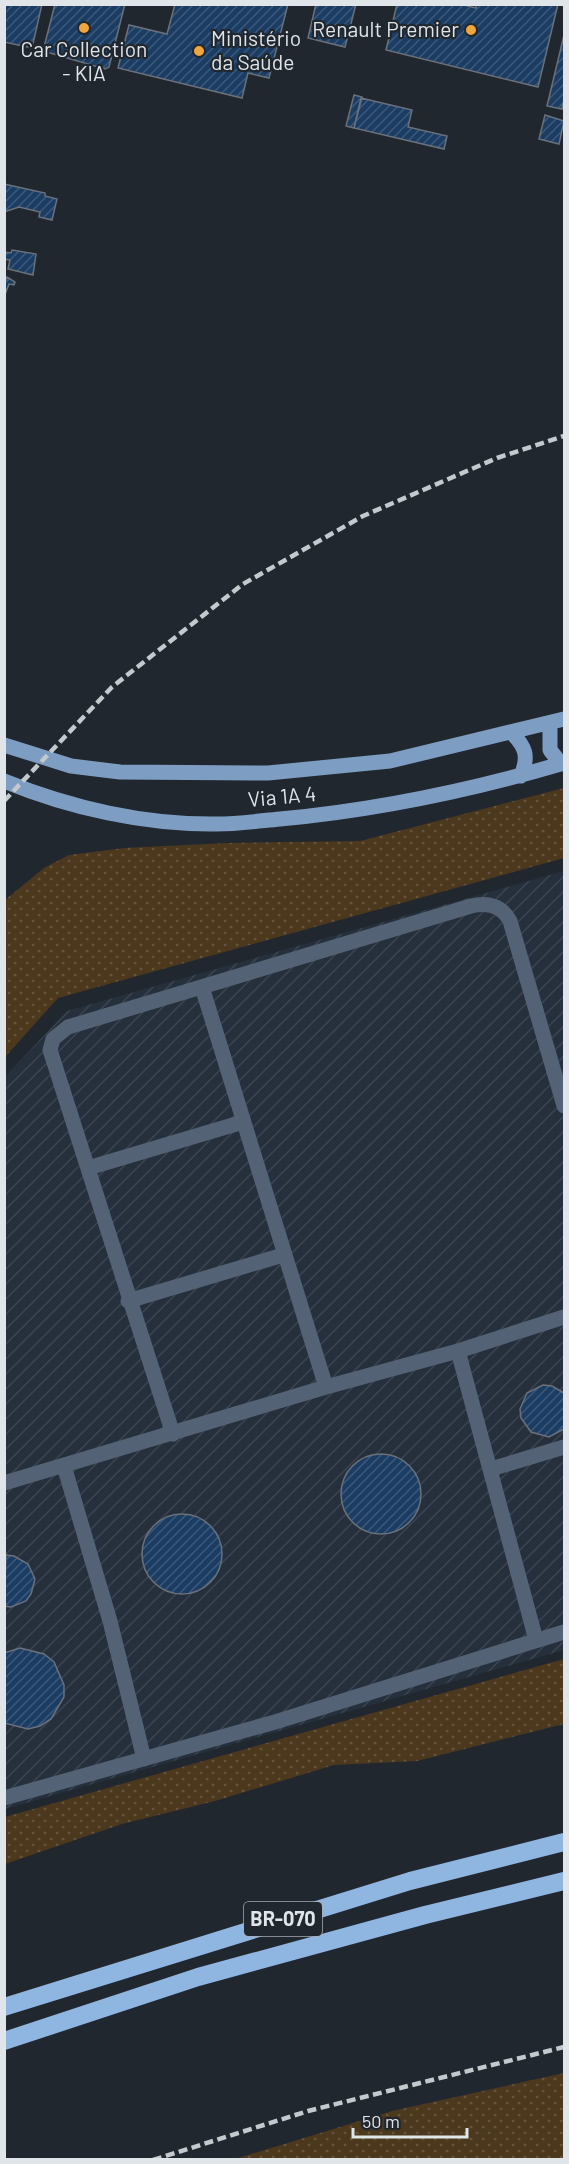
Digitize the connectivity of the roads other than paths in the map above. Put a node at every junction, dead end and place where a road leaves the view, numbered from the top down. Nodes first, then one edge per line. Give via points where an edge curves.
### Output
1 (557, 721) edge
2 (511, 732) junction
3 (4, 745) edge
4 (563, 764) edge
5 (521, 776) junction
6 (4, 781) edge
7 (202, 987) junction
8 (564, 1106) edge
9 (243, 1122) junction
10 (88, 1168) junction
11 (283, 1255) junction
12 (128, 1301) junction
13 (564, 1317) edge
14 (458, 1351) junction
15 (326, 1387) junction
16 (173, 1434) junction
17 (564, 1447) edge
18 (64, 1466) junction
19 (491, 1469) junction
20 (4, 1483) edge
21 (564, 1632) edge
22 (536, 1640) junction
23 (144, 1759) junction
24 (4, 1798) edge
25 (564, 1842) edge
26 (564, 1881) edge
27 (4, 2007) edge
28 (4, 2041) edge

1 - 2 main road, Via 1A 4
1 - 4 main road via 550,750
2 - 3 main road, Via 1A 4 via 390,760 268,773 120,772 71,766
2 - 5 main road via 526,749
4 - 5 main road, Via 1A 4
5 - 6 main road, Via 1A 4 via 329,814 217,824 110,813 36,794
7 - 8 lane via 471,906 490,905 500,909 510,921
7 - 9 lane
7 - 10 lane via 68,1027 53,1039 50,1050
9 - 10 lane
9 - 11 lane
10 - 12 lane
11 - 12 lane
11 - 15 lane
12 - 16 lane
13 - 14 lane
14 - 15 lane
14 - 19 lane
15 - 16 lane
16 - 18 lane
17 - 19 lane
18 - 20 lane
18 - 23 lane via 110,1621
19 - 22 lane
21 - 22 lane
22 - 23 lane
23 - 24 lane
25 - 27 highway, BR-070 via 410,1881
26 - 28 highway, BR-070 via 198,1977

